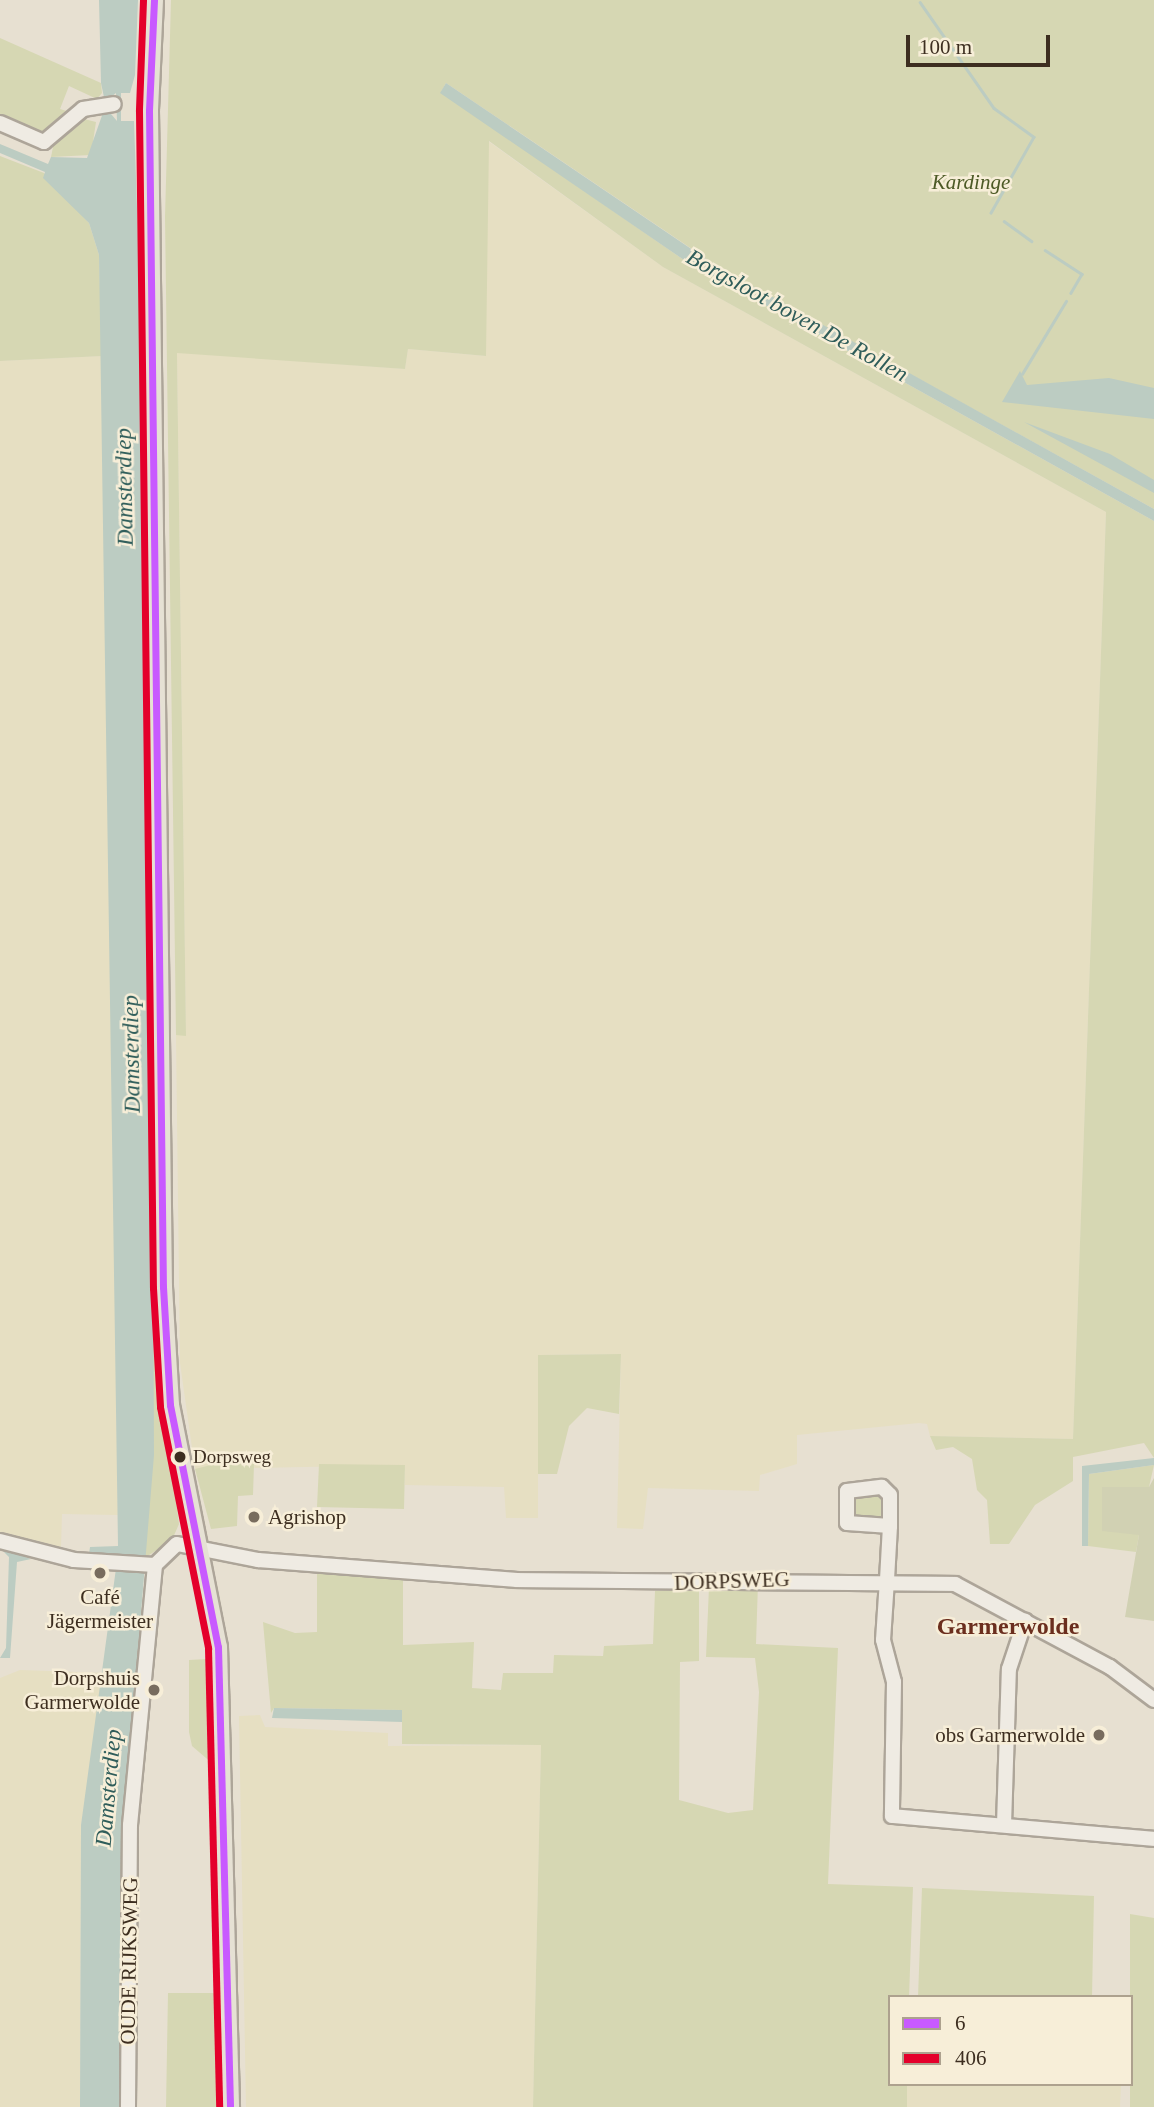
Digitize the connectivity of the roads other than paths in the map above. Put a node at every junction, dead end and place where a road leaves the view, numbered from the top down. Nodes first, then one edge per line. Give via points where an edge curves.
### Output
1 (154, 0) edge
2 (114, 104) dead end
3 (0, 122) edge
4 (890, 1526) dead end
5 (0, 1541) edge
6 (196, 1548) junction
7 (149, 1565) junction
8 (887, 1580) junction
9 (1025, 1621) junction
10 (1154, 1700) edge
11 (1004, 1825) junction
12 (1154, 1839) edge
13 (128, 2107) edge
14 (230, 2107) edge

1 - 6 main road via 149,111 163,1287 170,1405
2 - 3 street via 83,109 44,142
4 - 8 street
5 - 7 street via 117,1564
6 - 7 street via 177,1544
6 - 8 street, DORPSWEG via 258,1560 517,1580 642,1585
6 - 14 main road via 218,1647
7 - 13 street, OUDE RIJKSWEG via 130,1825
8 - 9 street, DORPSWEG via 956,1584
8 - 11 street via 883,1640 894,1682 895,1819
9 - 10 street, DORPSWEG via 1110,1667
9 - 11 street via 1009,1669
11 - 12 street

